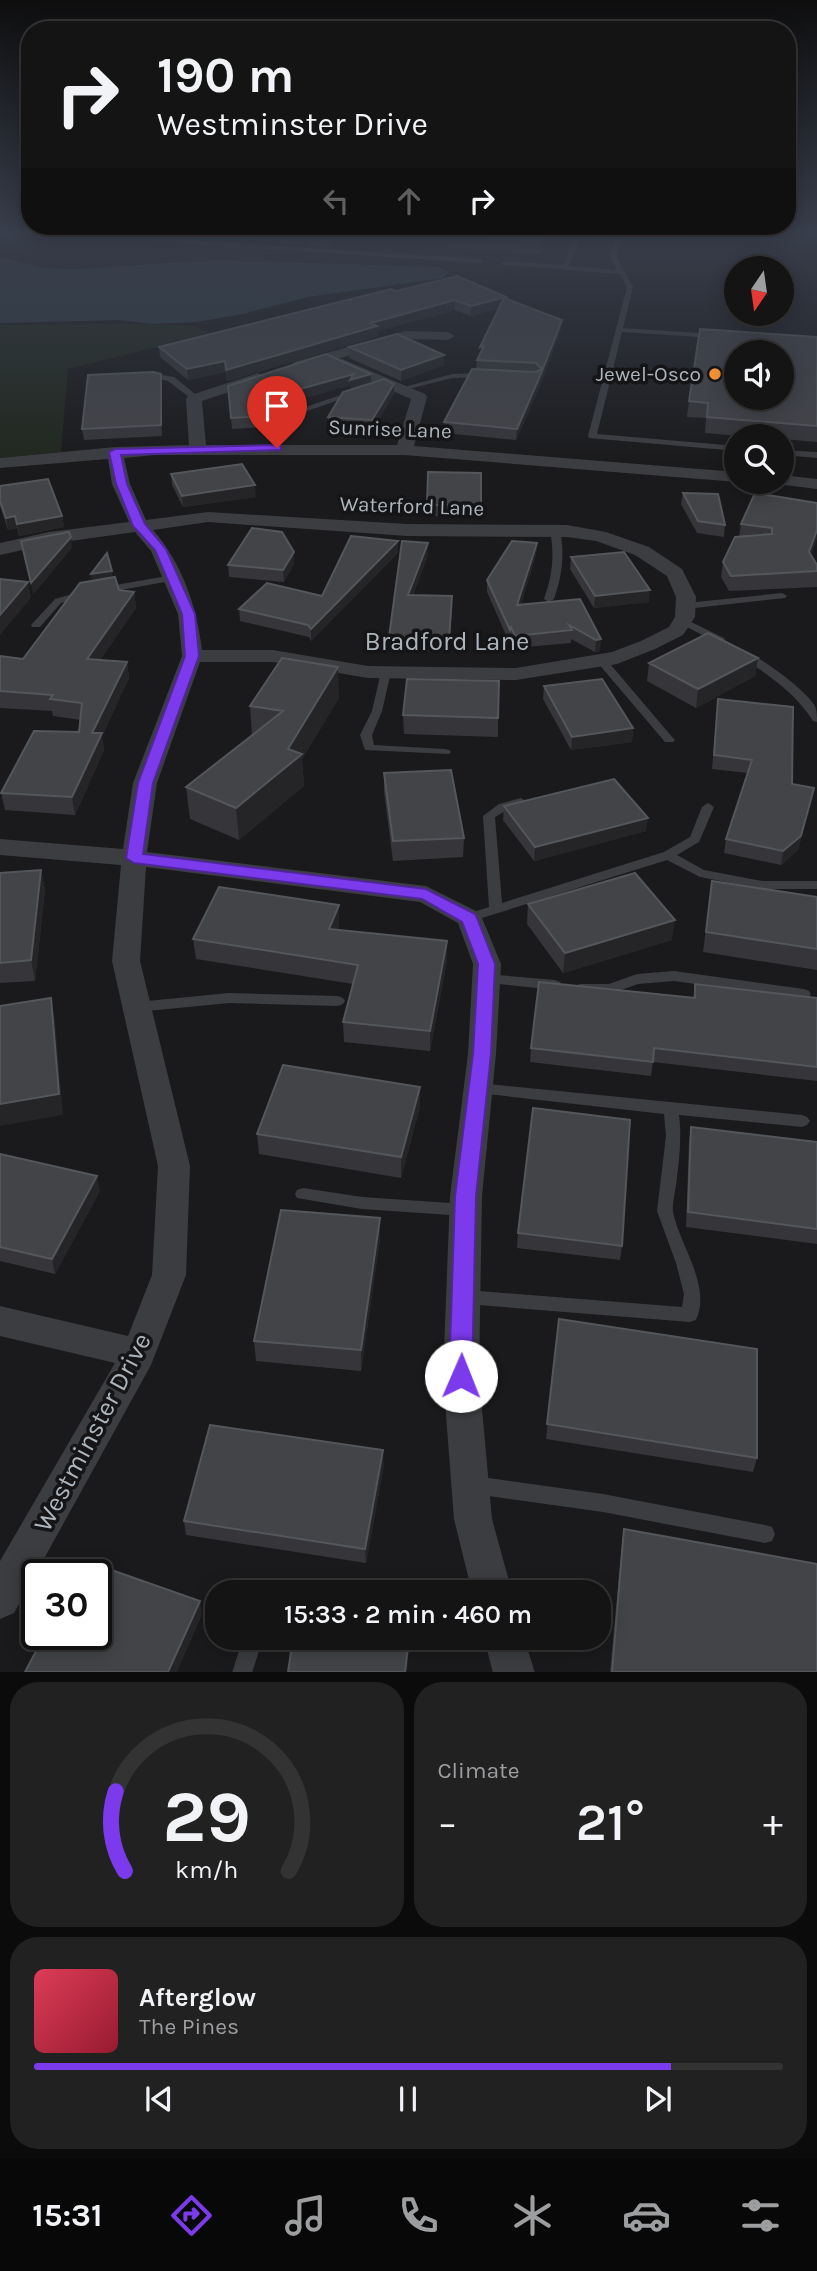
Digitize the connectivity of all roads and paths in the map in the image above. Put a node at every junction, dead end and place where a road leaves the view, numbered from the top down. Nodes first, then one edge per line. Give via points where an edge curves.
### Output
1 (624, 309) edge
2 (619, 330) junction
3 (448, 336) dead end
4 (721, 337) edge
5 (327, 356) junction
6 (132, 374) edge
7 (494, 376) edge
8 (395, 386) junction
9 (196, 398) junction
10 (304, 409) dead end
11 (724, 448) edge
12 (198, 449) junction
13 (404, 450) junction
14 (115, 452) junction
15 (794, 453) edge
16 (817, 455) edge
17 (0, 463) edge
18 (724, 476) edge
19 (794, 481) edge
20 (817, 484) edge
21 (139, 526) junction
22 (555, 531) junction
23 (0, 549) edge
24 (173, 578) junction
25 (782, 596) dead end
26 (549, 599) edge
27 (684, 613) junction
28 (36, 625) dead end
29 (727, 644) edge
30 (738, 650) edge
31 (192, 656) junction
32 (601, 660) junction
33 (386, 672) junction
34 (817, 719) edge
35 (669, 740) dead end
36 (445, 752) dead end
37 (530, 800) edge
38 (708, 807) dead end
39 (0, 847) edge
40 (668, 855) junction
41 (134, 858) junction
42 (817, 885) edge
43 (483, 914) junction
44 (486, 979) junction
45 (804, 994) edge
46 (338, 1001) dead end
47 (137, 1007) junction
48 (478, 1087) junction
49 (671, 1109) junction
50 (802, 1121) dead end
51 (303, 1194) dead end
52 (466, 1210) junction
53 (463, 1296) junction
54 (0, 1321) edge
55 (139, 1354) junction
56 (470, 1484) junction
57 (765, 1534) dead end
58 (489, 1580) edge
59 (2, 1592) edge
60 (249, 1650) edge
61 (508, 1650) edge
62 (242, 1672) edge
63 (514, 1672) edge

1 - 2 lane
2 - 4 lane
2 - 11 lane via 592,436
3 - 5 street via 407,335
5 - 8 street
5 - 9 street
6 - 9 lane via 158,374
7 - 8 lane via 459,375
8 - 10 lane
8 - 13 street via 419,397
9 - 12 street
12 - 13 street, Sunrise Lane
12 - 14 street, Sunrise Lane
13 - 18 street, Sunrise Lane
14 - 17 street, Sunrise Lane
14 - 21 street, Westminster Drive via 121,484
15 - 16 lane
19 - 20 street
21 - 22 street, Waterford Lane via 208,517 370,529
21 - 23 street, Waterford Lane
21 - 24 street, Westminster Drive via 160,549
22 - 26 lane via 557,580
22 - 27 street, Waterford Lane via 599,536 642,551 675,573 686,597
24 - 28 lane via 73,595 58,601
24 - 31 street, Westminster Drive via 188,614
25 - 27 lane
27 - 29 lane
27 - 32 street, Bradford Lane via 676,631 617,658
30 - 34 lane via 794,690 813,708
31 - 33 street, Bradford Lane via 272,656
31 - 41 street, Westminster Drive via 145,783
32 - 33 street, Bradford Lane via 516,674
32 - 35 lane
33 - 36 lane via 366,735 369,748
37 - 43 lane via 489,816
38 - 40 lane via 695,839
39 - 41 street
40 - 42 lane via 700,873 762,885
40 - 43 lane
41 - 43 street via 426,894
41 - 47 street, Westminster Drive via 126,961
43 - 44 street
44 - 45 lane via 610,989 637,979 674,976
44 - 48 street
46 - 47 lane via 229,998
47 - 55 street, Westminster Drive via 174,1166 169,1275
48 - 49 lane
48 - 52 street
49 - 50 lane
49 - 53 lane via 674,1136 665,1211 692,1294 690,1315
51 - 52 lane
52 - 53 street
53 - 56 street via 461,1376
54 - 55 street
55 - 59 street, Westminster Drive
56 - 57 lane
56 - 58 street via 473,1519
60 - 62 lane
61 - 63 street

